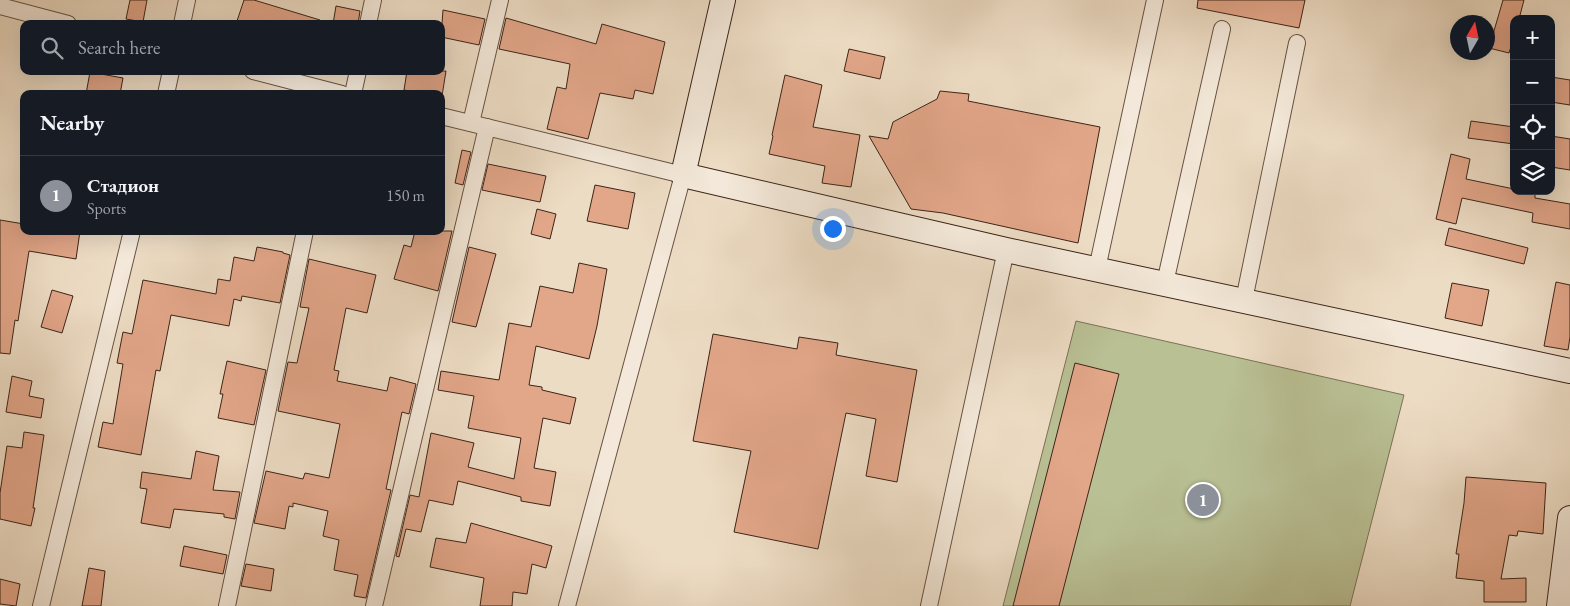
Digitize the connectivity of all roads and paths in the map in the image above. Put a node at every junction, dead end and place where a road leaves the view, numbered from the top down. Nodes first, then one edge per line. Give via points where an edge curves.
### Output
1 (187, 0) edge
2 (373, 0) edge
3 (500, 0) edge
4 (723, 0) edge
5 (1155, 0) edge
6 (0, 6) edge
7 (53, 20) edge
8 (183, 20) edge
9 (369, 20) edge
10 (1222, 29) dead end
11 (1297, 43) dead end
12 (170, 75) edge
13 (269, 75) edge
14 (357, 75) edge
15 (167, 90) edge
16 (325, 90) edge
17 (354, 90) edge
18 (445, 117) edge
19 (479, 125) junction
20 (683, 175) junction
21 (131, 235) edge
22 (304, 235) edge
23 (1006, 250) junction
24 (1097, 269) junction
25 (1164, 283) junction
26 (1244, 300) junction
27 (1570, 370) edge
28 (1570, 518) edge
29 (41, 606) edge
30 (227, 606) edge
31 (374, 606) edge
32 (567, 606) edge
33 (929, 606) edge
34 (1559, 606) edge

1 - 8 street
2 - 9 street
3 - 19 street
4 - 20 street
5 - 24 street
6 - 7 street
10 - 25 street
11 - 26 street
12 - 15 street
13 - 16 street
14 - 17 street
18 - 19 street
19 - 20 street
19 - 31 street
20 - 23 street
20 - 32 street
21 - 29 street
22 - 30 street
23 - 24 street
23 - 33 street
24 - 25 street
25 - 26 street
26 - 27 street
28 - 34 street

